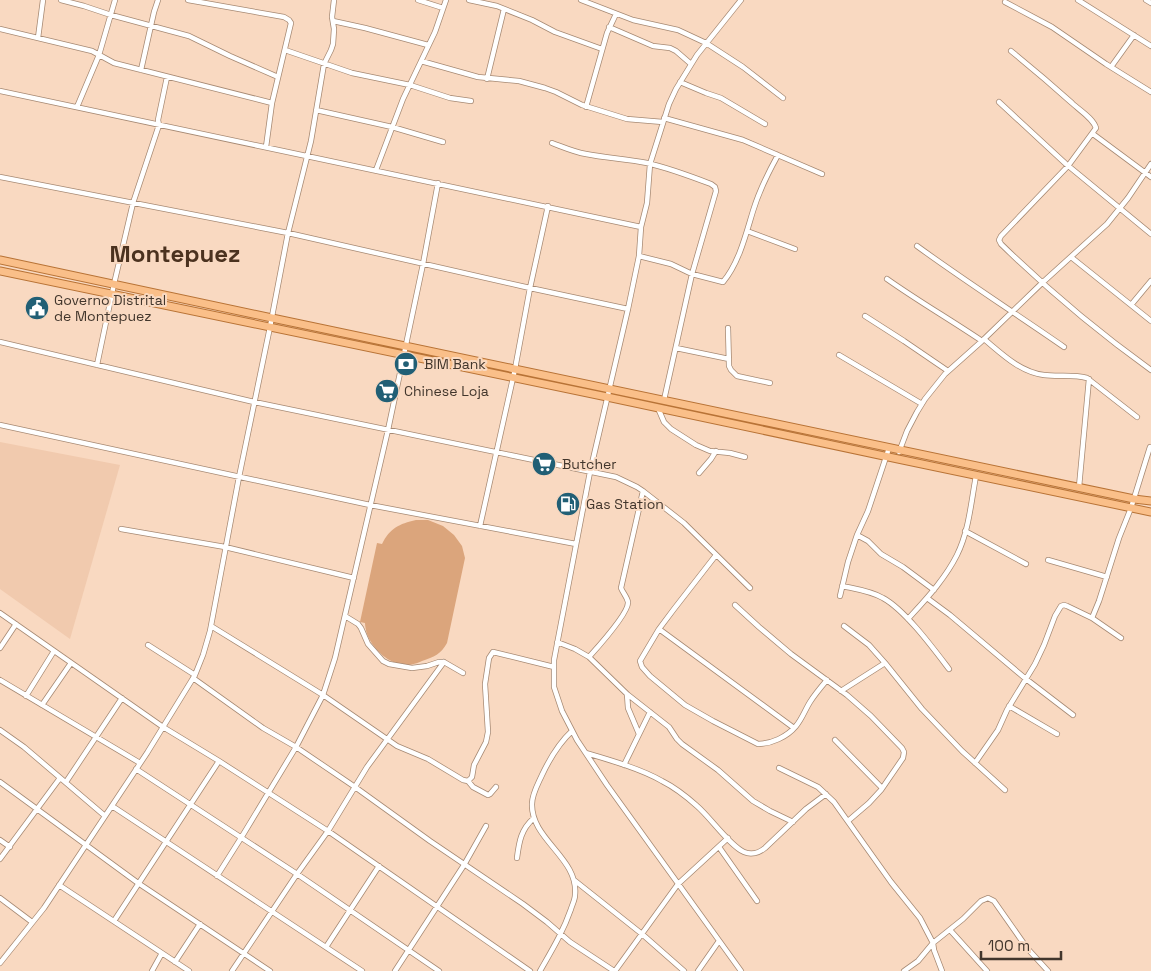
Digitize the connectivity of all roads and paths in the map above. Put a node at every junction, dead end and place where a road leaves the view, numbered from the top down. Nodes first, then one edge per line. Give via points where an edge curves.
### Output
1 (44, 0) edge
2 (61, 0) edge
3 (115, 0) edge
4 (158, 0) edge
5 (188, 0) edge
6 (334, 0) edge
7 (418, 0) edge
8 (446, 0) edge
9 (469, 0) edge
10 (499, 0) edge
11 (581, 0) edge
12 (741, 0) edge
13 (1078, 0) edge
14 (1146, 0) edge
15 (1005, 2) dead end
16 (1151, 3) edge
17 (497, 6) junction
18 (443, 8) junction
19 (504, 9) junction
20 (616, 14) junction
21 (111, 15) junction
22 (333, 21) junction
23 (151, 25) junction
24 (609, 27) junction
25 (0, 29) edge
26 (1134, 35) junction
27 (38, 38) junction
28 (706, 43) junction
29 (428, 45) junction
30 (1151, 46) edge
31 (602, 48) junction
32 (285, 50) junction
33 (1011, 51) dead end
34 (99, 55) junction
35 (421, 61) junction
36 (324, 64) junction
37 (691, 64) junction
38 (1111, 67) junction
39 (141, 70) junction
40 (168, 77) junction
41 (278, 77) junction
42 (487, 79) junction
43 (680, 82) junction
44 (410, 86) junction
45 (0, 90) edge
46 (1151, 92) edge
47 (783, 98) dead end
48 (471, 100) dead end
49 (999, 102) dead end
50 (272, 103) junction
51 (77, 107) junction
52 (586, 107) junction
53 (316, 110) junction
54 (664, 120) junction
55 (765, 124) dead end
56 (159, 125) junction
57 (392, 127) junction
58 (1093, 134) junction
59 (443, 142) dead end
60 (552, 143) dead end
61 (266, 147) junction
62 (778, 154) junction
63 (306, 156) junction
64 (650, 164) junction
65 (1151, 164) edge
66 (1068, 166) junction
67 (376, 170) junction
68 (1145, 173) junction
69 (822, 174) dead end
70 (0, 177) edge
71 (1151, 177) edge
72 (438, 183) junction
73 (133, 203) junction
74 (548, 206) junction
75 (1120, 208) junction
76 (641, 227) junction
77 (747, 231) junction
78 (288, 233) junction
79 (1151, 234) edge
80 (917, 246) dead end
81 (795, 249) dead end
82 (639, 256) junction
83 (1071, 257) junction
84 (0, 260) edge
85 (423, 264) junction
86 (43, 269) junction
87 (0, 271) edge
88 (692, 274) junction
89 (41, 279) junction
90 (887, 279) dead end
91 (1151, 281) edge
92 (1042, 283) junction
93 (114, 284) junction
94 (530, 288) junction
95 (112, 294) junction
96 (204, 304) junction
97 (1131, 305) junction
98 (628, 309) junction
99 (1013, 311) junction
100 (202, 312) junction
101 (865, 316) dead end
102 (272, 318) junction
103 (1151, 321) edge
104 (270, 327) junction
105 (728, 328) dead end
106 (983, 340) junction
107 (0, 342) edge
108 (405, 346) junction
109 (1064, 347) dead end
110 (676, 348) junction
111 (403, 355) junction
112 (839, 355) dead end
113 (729, 359) junction
114 (97, 365) junction
115 (515, 369) junction
116 (1151, 370) edge
117 (948, 372) junction
118 (513, 378) junction
119 (1089, 379) junction
120 (770, 383) dead end
121 (609, 389) junction
122 (607, 397) junction
123 (664, 400) junction
124 (254, 402) junction
125 (922, 404) junction
126 (658, 408) junction
127 (720, 412) junction
128 (1137, 417) dead end
129 (718, 421) junction
130 (0, 425) edge
131 (388, 430) junction
132 (1150, 446) edge
133 (889, 448) junction
134 (900, 450) junction
135 (716, 451) junction
136 (497, 453) junction
137 (744, 457) dead end
138 (886, 457) junction
139 (898, 460) junction
140 (590, 472) junction
141 (699, 473) dead end
142 (976, 476) junction
143 (238, 477) junction
144 (1079, 487) junction
145 (643, 491) junction
146 (1134, 499) junction
147 (1151, 501) edge
148 (370, 505) junction
149 (1131, 508) junction
150 (1151, 512) edge
151 (480, 526) junction
152 (121, 529) dead end
153 (965, 531) junction
154 (858, 535) junction
155 (576, 544) junction
156 (225, 547) junction
157 (716, 554) junction
158 (1048, 560) dead end
159 (1026, 564) dead end
160 (1107, 577) junction
161 (354, 578) junction
162 (842, 586) junction
163 (750, 588) dead end
164 (934, 590) junction
165 (840, 596) dead end
166 (927, 598) junction
167 (735, 605) dead end
168 (0, 613) edge
169 (345, 616) junction
170 (1092, 618) junction
171 (908, 619) junction
172 (16, 624) junction
173 (211, 626) junction
174 (844, 626) dead end
175 (660, 629) junction
176 (1122, 638) dead end
177 (557, 642) junction
178 (148, 645) dead end
179 (0, 648) edge
180 (54, 651) junction
181 (589, 657) junction
182 (444, 662) junction
183 (885, 662) junction
184 (70, 663) junction
185 (554, 666) junction
186 (949, 668) dead end
187 (463, 673) dead end
188 (194, 676) junction
189 (1026, 679) junction
190 (0, 680) edge
191 (827, 680) junction
192 (841, 691) junction
193 (627, 694) junction
194 (323, 695) junction
195 (26, 696) junction
196 (122, 698) junction
197 (42, 705) junction
198 (1009, 706) junction
199 (650, 712) junction
200 (1073, 716) dead end
201 (163, 727) junction
202 (794, 728) junction
203 (0, 730) edge
204 (572, 731) junction
205 (639, 734) junction
206 (1057, 734) dead end
207 (97, 737) junction
208 (387, 739) junction
209 (836, 740) dead end
210 (296, 747) junction
211 (585, 752) junction
212 (219, 761) junction
213 (140, 763) junction
214 (975, 764) junction
215 (624, 766) junction
216 (779, 768) dead end
217 (136, 769) junction
218 (60, 778) junction
219 (468, 781) junction
220 (0, 782) edge
221 (66, 782) junction
222 (355, 787) junction
223 (496, 787) dead end
224 (882, 788) junction
225 (1005, 790) dead end
226 (268, 793) junction
227 (826, 794) junction
228 (190, 805) junction
229 (112, 806) junction
230 (37, 809) junction
231 (105, 816) junction
232 (534, 818) junction
233 (848, 821) junction
234 (793, 822) junction
235 (486, 826) dead end
236 (328, 831) junction
237 (241, 838) junction
238 (728, 838) junction
239 (0, 840) edge
240 (166, 842) junction
241 (86, 844) junction
242 (10, 847) junction
243 (719, 847) junction
244 (517, 858) dead end
245 (0, 859) edge
246 (464, 865) junction
247 (379, 866) junction
248 (297, 874) junction
249 (216, 876) junction
250 (574, 880) junction
251 (138, 883) junction
252 (678, 884) junction
253 (59, 885) junction
254 (0, 898) edge
255 (757, 900) dead end
256 (437, 906) junction
257 (350, 910) junction
258 (272, 912) junction
259 (114, 920) junction
260 (32, 922) junction
261 (200, 924) junction
262 (950, 930) junction
263 (561, 934) junction
264 (642, 934) junction
265 (719, 941) junction
266 (933, 943) junction
267 (326, 948) junction
268 (408, 950) junction
269 (162, 953) junction
270 (244, 953) junction
271 (1, 962) edge
272 (175, 962) junction
273 (152, 971) edge
274 (189, 971) edge
275 (232, 971) edge
276 (270, 971) edge
277 (362, 971) edge
278 (395, 971) edge
279 (439, 971) edge
280 (530, 971) edge
281 (540, 971) edge
282 (615, 971) edge
283 (684, 971) edge
284 (698, 971) edge
285 (741, 971) edge
286 (904, 971) edge
287 (942, 971) edge
288 (987, 971) edge
289 (1048, 971) edge

1 - 27 street
2 - 21 street
3 - 21 street
4 - 23 street
5 - 32 street via 289,20 291,24
6 - 22 street
7 - 18 street
8 - 18 street
9 - 17 street
10 - 17 street
11 - 20 street
12 - 28 street
13 - 26 street
14 - 16 street
15 - 38 street via 1052,27
17 - 19 street
18 - 29 street
19 - 31 street via 555,32
19 - 42 street
20 - 24 street
20 - 28 street via 678,30
21 - 23 street
21 - 34 street
22 - 29 street
22 - 36 street via 332,50
23 - 39 street
23 - 41 street via 189,36
24 - 31 street
24 - 37 street via 653,46 670,48
25 - 27 street
26 - 30 street
26 - 38 street
27 - 34 street
28 - 37 street
28 - 47 street
29 - 35 street
31 - 52 street
32 - 36 street
32 - 41 street
33 - 58 street via 1095,124
34 - 39 street
34 - 51 street
35 - 42 street
35 - 44 street
36 - 44 street
36 - 53 street
37 - 43 street
38 - 46 street
39 - 40 street
40 - 50 street
40 - 56 street
41 - 50 street
42 - 52 street via 512,80 545,88
43 - 54 street
43 - 55 street via 721,98
44 - 48 street via 450,98
44 - 57 street
45 - 51 street
49 - 66 street
50 - 61 street
51 - 56 street
52 - 54 street via 627,119
53 - 57 street
53 - 63 street
54 - 62 street via 743,140
54 - 64 street
56 - 61 street
56 - 73 street
57 - 59 street
57 - 67 street
58 - 66 street
58 - 68 street
60 - 64 street via 585,154
61 - 63 street
62 - 69 street
62 - 77 street via 760,188
63 - 67 street
63 - 78 street
64 - 76 street via 647,203
64 - 88 street via 715,187
65 - 68 street
66 - 75 street
66 - 92 street via 999,240
67 - 72 street
68 - 71 street
68 - 75 street
70 - 73 street
72 - 74 street
72 - 85 street
73 - 78 street
73 - 93 street
74 - 76 street
74 - 94 street
75 - 79 street
75 - 83 street
76 - 82 street
77 - 81 street
77 - 88 street via 723,282
78 - 85 street
78 - 102 street
80 - 99 street
82 - 88 street via 671,264
82 - 98 street
83 - 92 street
83 - 97 street
84 - 86 main road
85 - 94 street
85 - 108 street
86 - 89 main road
86 - 93 main road
87 - 89 main road
88 - 110 street
89 - 95 main road
90 - 106 street
91 - 97 street
92 - 99 street
92 - 116 street
93 - 95 street
93 - 96 main road
94 - 98 street
94 - 115 street
95 - 100 main road
95 - 114 street
96 - 100 main road
96 - 102 main road
97 - 103 street
98 - 121 street
99 - 106 street
99 - 109 street
100 - 104 main road
101 - 117 street
102 - 104 street
102 - 108 main road
104 - 111 main road
104 - 124 street
105 - 113 street
106 - 117 street
106 - 119 street via 1034,374
107 - 114 street
108 - 111 street
108 - 115 main road
110 - 113 street
110 - 123 street
111 - 118 main road
111 - 131 street
112 - 125 street
113 - 120 street via 729,366 737,376
114 - 124 street
115 - 118 street
115 - 121 main road
117 - 125 street
118 - 122 main road
118 - 136 street
119 - 128 street
119 - 144 street
121 - 122 street
121 - 123 main road
122 - 126 main road
122 - 140 street
123 - 127 main road
124 - 131 street
124 - 143 street
125 - 134 street
126 - 129 main road
126 - 135 street via 671,429 696,445
127 - 129 main road
127 - 133 main road
129 - 138 main road
130 - 143 street
131 - 136 street
131 - 148 street
132 - 146 street
133 - 134 main road
133 - 138 street
134 - 139 street
134 - 144 main road
135 - 137 street
135 - 141 street
136 - 140 street
136 - 151 street
138 - 139 main road
138 - 154 street
139 - 142 main road
140 - 145 street via 616,478
140 - 155 street
142 - 149 main road
142 - 153 street
143 - 148 street
143 - 156 street
144 - 146 main road
145 - 157 street via 684,523
145 - 181 street via 621,588 628,605
146 - 147 main road
146 - 149 street
148 - 151 street
148 - 161 street
149 - 150 main road
149 - 160 street
151 - 155 street
152 - 156 street
153 - 159 street
153 - 164 street via 958,553
154 - 162 street
154 - 164 street
155 - 177 street
156 - 161 street
156 - 173 street
157 - 163 street
157 - 175 street
158 - 160 street
160 - 170 street
161 - 169 street
162 - 165 street
162 - 171 street via 886,599
164 - 166 street
166 - 171 street
166 - 189 street
167 - 191 street via 791,654
168 - 172 street
169 - 182 street via 362,628 373,651 389,664 412,668
169 - 194 street
170 - 176 street
170 - 189 street via 1068,606 1061,606
171 - 186 street
172 - 179 street
172 - 180 street
173 - 188 street
173 - 194 street
174 - 183 street
175 - 202 street
175 - 202 street via 640,664 684,705 758,744 774,741
177 - 181 street
177 - 185 street
178 - 188 street
180 - 184 street
180 - 195 street
181 - 193 street
182 - 187 street
182 - 208 street
183 - 192 street
183 - 214 street via 922,708
184 - 196 street
184 - 197 street
185 - 204 street via 554,687
185 - 219 street via 491,653 485,684 488,732
188 - 201 street
188 - 210 street via 263,728
189 - 198 street
189 - 200 street
190 - 195 street
191 - 192 street
191 - 202 street
192 - 224 street via 871,716 904,752
193 - 199 street
193 - 205 street via 628,708
194 - 208 street
194 - 210 street
195 - 197 street
196 - 201 street
196 - 207 street
197 - 207 street
198 - 206 street
198 - 214 street via 998,730
199 - 205 street
199 - 234 street via 669,727 682,744 753,801
201 - 212 street
201 - 213 street
203 - 218 street
204 - 211 street
204 - 232 street via 553,751 536,788 532,803
205 - 215 street
207 - 213 street
207 - 221 street
208 - 219 street
208 - 222 street
209 - 224 street
210 - 222 street
210 - 226 street
211 - 215 street
211 - 252 street
212 - 226 street
212 - 228 street
213 - 217 street
214 - 225 street
215 - 238 street via 670,785 697,806
216 - 227 street
217 - 228 street
217 - 229 street
218 - 221 street
218 - 230 street
219 - 223 street via 488,795
220 - 230 street
221 - 231 street
222 - 236 street
222 - 246 street
224 - 233 street
226 - 236 street
226 - 237 street
227 - 233 street
227 - 234 street
228 - 237 street
228 - 240 street
229 - 231 street
229 - 240 street
230 - 241 street
230 - 242 street
231 - 241 street
232 - 244 street via 524,830
232 - 250 street
233 - 266 street via 920,918
234 - 238 street via 758,853 744,852
235 - 246 street
236 - 247 street
236 - 248 street
237 - 248 street
237 - 249 street
238 - 243 street
239 - 242 street
240 - 249 street
240 - 251 street
241 - 251 street
241 - 253 street
242 - 245 street
243 - 252 street
243 - 255 street
246 - 256 street
246 - 263 street
247 - 256 street
247 - 257 street
248 - 257 street
248 - 258 street
249 - 258 street
250 - 263 street via 575,895
250 - 264 street
251 - 259 street
251 - 261 street
252 - 264 street
252 - 265 street
253 - 259 street
253 - 260 street
254 - 260 street
256 - 268 street
256 - 280 street
257 - 267 street
257 - 268 street
258 - 267 street
258 - 270 street
259 - 269 street
260 - 271 street
261 - 270 street
261 - 272 street
262 - 266 street
262 - 288 street
262 - 289 street via 988,898 994,901 1027,948
263 - 281 street
263 - 282 street
264 - 282 street
264 - 283 street
265 - 284 street
265 - 285 street
266 - 286 street via 918,961
266 - 287 street
267 - 277 street
268 - 278 street
268 - 279 street
269 - 272 street
269 - 273 street
270 - 275 street
270 - 276 street
272 - 274 street

